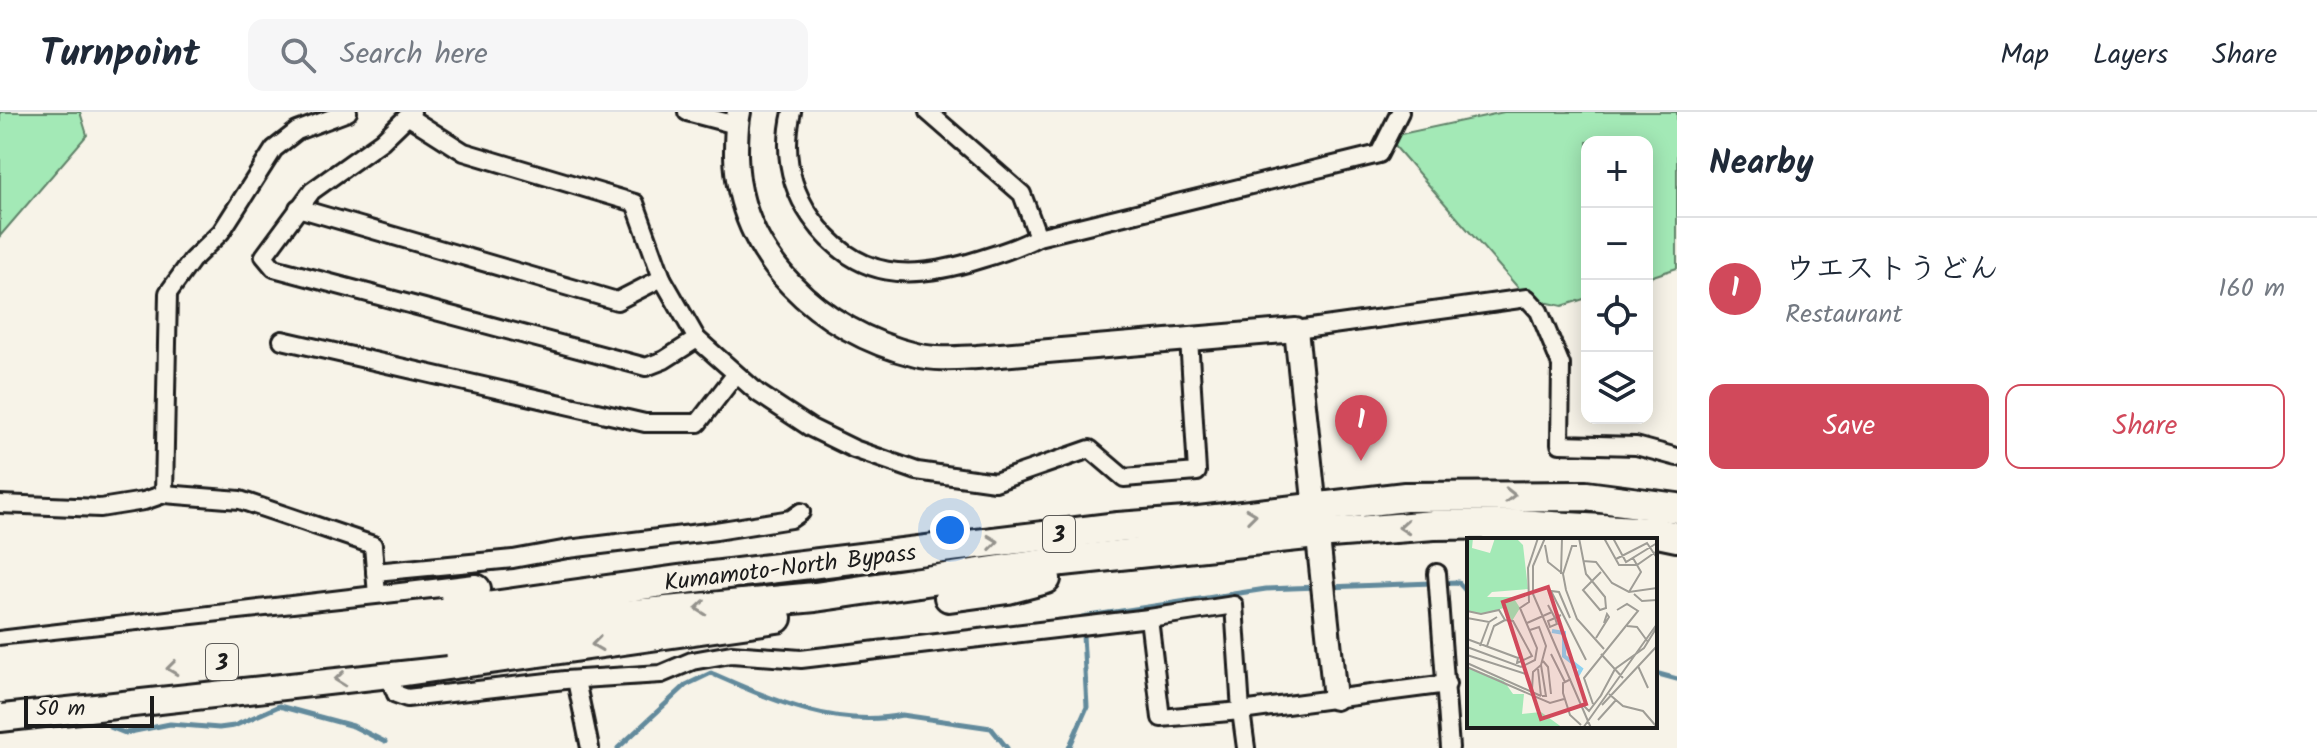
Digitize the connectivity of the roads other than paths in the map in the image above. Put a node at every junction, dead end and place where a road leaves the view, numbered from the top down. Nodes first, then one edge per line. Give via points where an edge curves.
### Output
1 (348, 112) edge
2 (687, 112) edge
3 (792, 112) edge
4 (928, 112) edge
5 (1400, 112) edge
6 (410, 114) edge
7 (738, 119) edge
8 (298, 208) junction
9 (1038, 237) junction
10 (662, 278) junction
11 (1296, 330) junction
12 (1189, 338) junction
13 (697, 339) junction
14 (282, 340) dead end
15 (735, 375) junction
16 (1677, 457) edge
17 (164, 494) junction
18 (0, 504) edge
19 (1677, 508) edge
20 (801, 512) dead end
21 (1316, 521) junction
22 (1677, 537) edge
23 (1143, 554) junction
24 (819, 563) junction
25 (375, 572) junction
26 (1437, 573) dead end
27 (377, 601) junction
28 (1149, 618) junction
29 (444, 626) junction
30 (0, 646) edge
31 (0, 661) edge
32 (386, 673) junction
33 (576, 680) junction
34 (1447, 684) junction
35 (0, 688) edge
36 (1335, 698) junction
37 (1241, 711) junction
38 (0, 717) edge
39 (590, 748) edge
40 (1246, 748) edge
41 (1450, 748) edge

1 - 17 street via 297,131 274,149 221,232 168,293
2 - 7 street
3 - 9 street via 788,158 796,192 817,225 862,263 892,273 931,272 1017,249
4 - 9 street via 1022,194
5 - 9 street via 1379,154
6 - 8 street via 312,191
6 - 10 street via 464,152 635,203
7 - 12 street via 740,193 766,255 802,296 865,337 935,358
8 - 10 street via 617,301
8 - 13 street via 264,256 274,268 646,367
10 - 13 street
11 - 12 street
11 - 16 street via 1527,298 1539,311 1561,365 1560,444 1636,446
11 - 21 street
12 - 15 street via 1197,472 1124,478 1090,449 995,482 917,471 811,428
13 - 15 street
14 - 15 street via 645,423 698,423
17 - 18 street via 100,508
17 - 25 street via 240,500 373,545
21 -> 19 highway, Kumamoto-North Bypass / 3 via 1405,497 1586,496
20 - 25 street via 791,519 716,531
22 -> 21 highway, Kumamoto-North Bypass / 3 via 1518,524
21 - 23 highway, Kumamoto-North Bypass / 3
24 -> 21 highway, Kumamoto-North Bypass / 3 via 1118,527
21 - 36 street
23 -> 29 highway, Kumamoto-North Bypass / 3 via 815,597 563,622
23 -> 32 highway via 1008,589
24 - 27 highway via 742,561
24 - 29 highway, Kumamoto-North Bypass / 3 via 678,580
25 - 27 street
26 - 34 street
27 - 30 highway
27 - 32 street
28 - 33 street via 801,659 731,654 661,674
28 - 37 street via 1161,718
28 - 37 street via 1234,605
29 - 31 highway, Kumamoto-North Bypass / 3, bridge
29 -> 35 highway, Kumamoto-North Bypass / 3, bridge
32 - 33 street via 396,694 407,698
32 -> 38 highway
33 - 39 street
34 - 36 street
34 - 41 street
36 - 37 street
37 - 40 street

